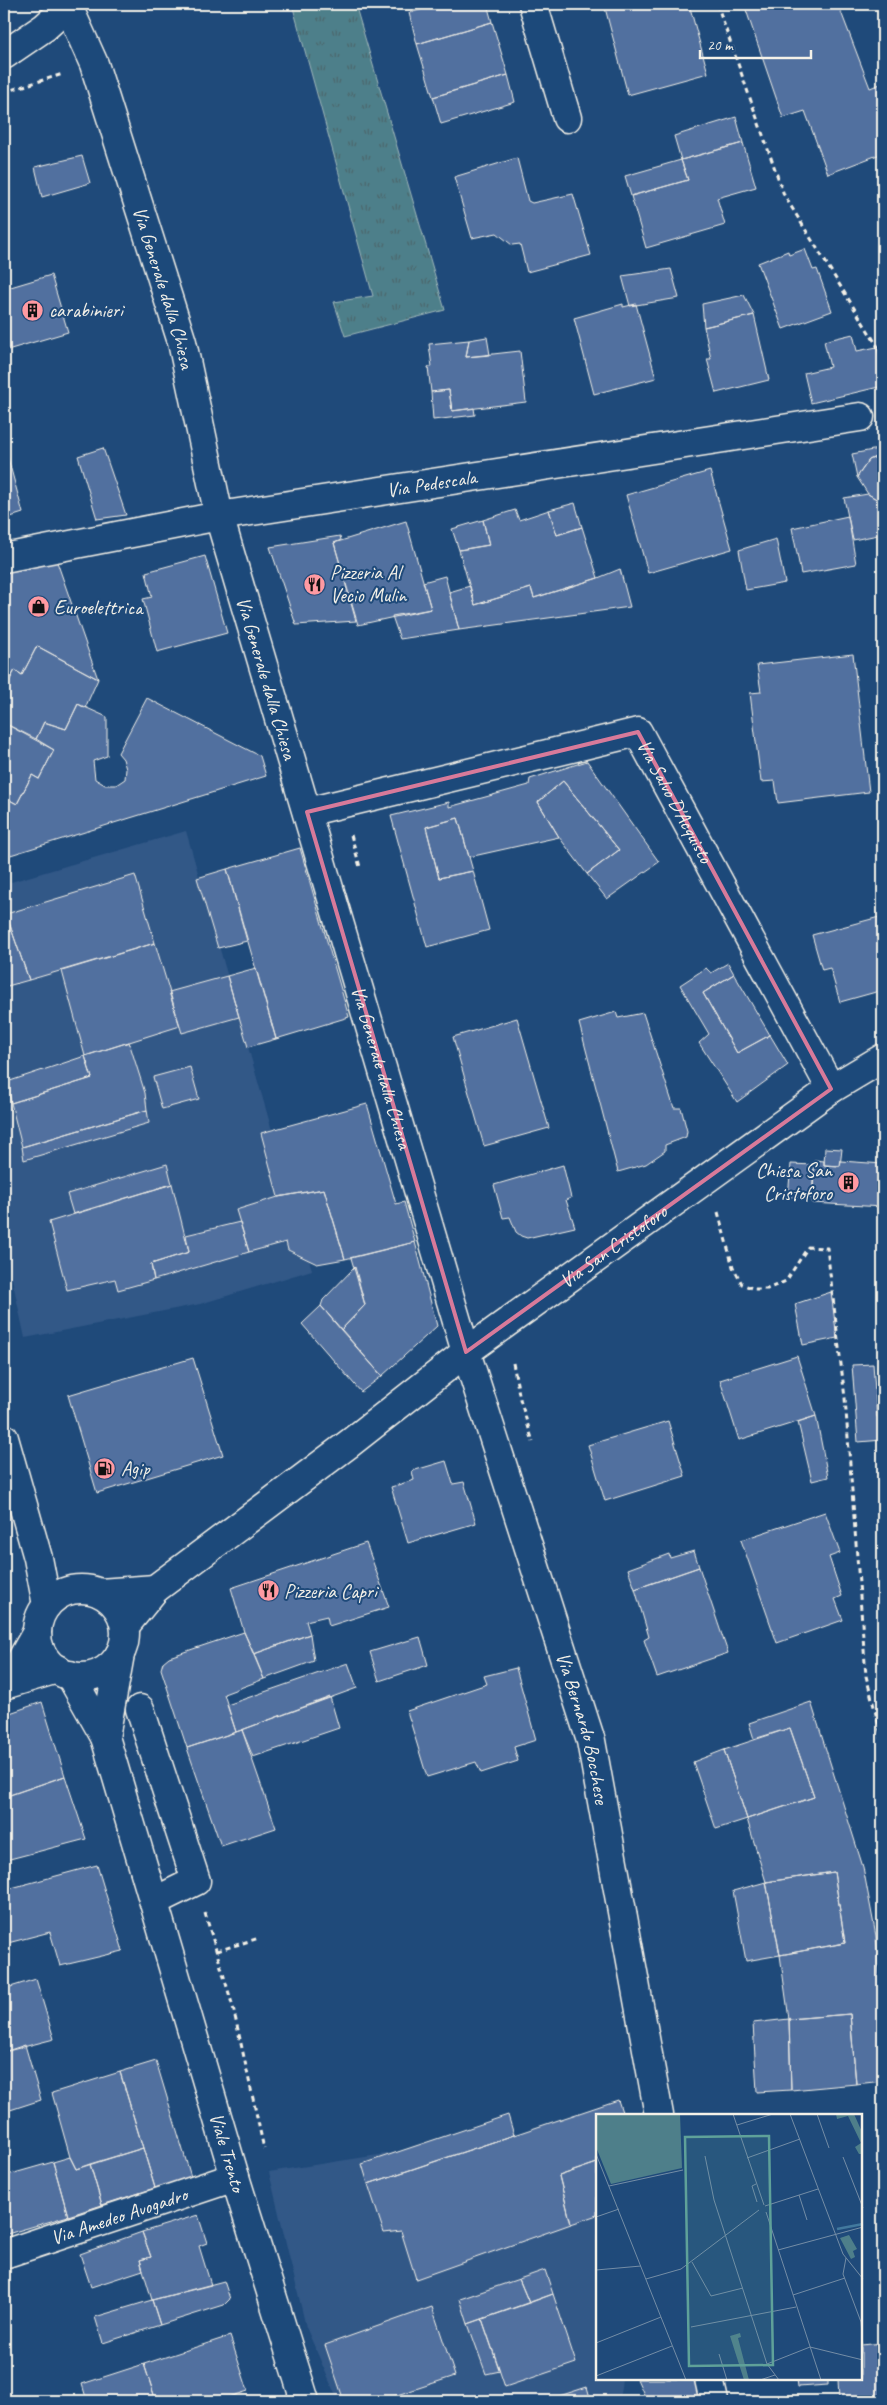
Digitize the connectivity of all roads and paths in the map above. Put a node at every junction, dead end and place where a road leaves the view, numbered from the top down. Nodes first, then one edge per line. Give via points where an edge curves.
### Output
1 (533, 4) edge
2 (716, 4) edge
3 (68, 5) edge
4 (4, 54) edge
5 (64, 73) dead end
6 (4, 92) edge
7 (567, 118) dead end
8 (883, 354) edge
9 (860, 416) dead end
10 (219, 516) junction
11 (4, 558) edge
12 (308, 812) junction
13 (883, 1058) edge
14 (831, 1089) junction
15 (709, 1177) junction
16 (466, 1352) junction
17 (4, 1438) edge
18 (38, 1558) junction
19 (154, 1589) junction
20 (93, 1591) junction
21 (47, 1605) junction
22 (125, 1626) junction
23 (37, 1632) junction
24 (120, 1654) junction
25 (64, 1672) junction
26 (6, 1684) edge
27 (140, 1709) dead end
28 (105, 1737) junction
29 (883, 1741) edge
30 (196, 1881) junction
31 (155, 1901) junction
32 (259, 1938) dead end
33 (217, 1951) junction
34 (659, 2114) edge
35 (265, 2152) dead end
36 (235, 2178) junction
37 (4, 2254) edge
38 (709, 2380) edge
39 (305, 2401) edge
40 (714, 2401) edge

1 - 7 street
2 - 8 path via 784,195
3 - 4 street via 45,26
3 - 10 street, Via Generale dalla Chiesa via 94,64 182,342
5 - 6 path
9 - 10 street, Via Pedescala
10 - 11 street, Via Pedescala
10 - 12 street, Via Generale dalla Chiesa
12 - 14 street, Via Salvo D'Acquisto via 638,732
12 - 16 street, Via Generale dalla Chiesa
13 - 14 street, Via San Cristoforo
14 - 15 street, Via San Cristoforo
15 - 16 street, Via San Cristoforo
15 - 29 path via 733,1267 742,1284 754,1289 768,1289 786,1281 808,1247 827,1248 845,1398 866,1676
16 - 19 street, Via San Cristoforo
16 - 34 street, Via Bernardo Bocchese via 591,1742
17 - 18 street
18 - 20 street
18 - 21 street
19 - 20 street
19 - 22 street, Via San Cristoforo
20 - 21 street via 71,1590
20 - 22 street via 112,1601
21 - 23 street
22 - 24 street
23 - 25 street via 39,1647 47,1659
23 - 26 street
24 - 25 street via 99,1673 85,1677
24 - 28 street
25 - 26 street
25 - 28 street
27 - 30 street
28 - 31 street, Viale Trento
30 - 31 street
30 - 33 path
31 - 36 street, Viale Trento
32 - 33 path
33 - 35 path via 234,2007
36 - 37 street, Via Amedeo Avogadro
36 - 39 street, Viale Trento
38 - 40 street

